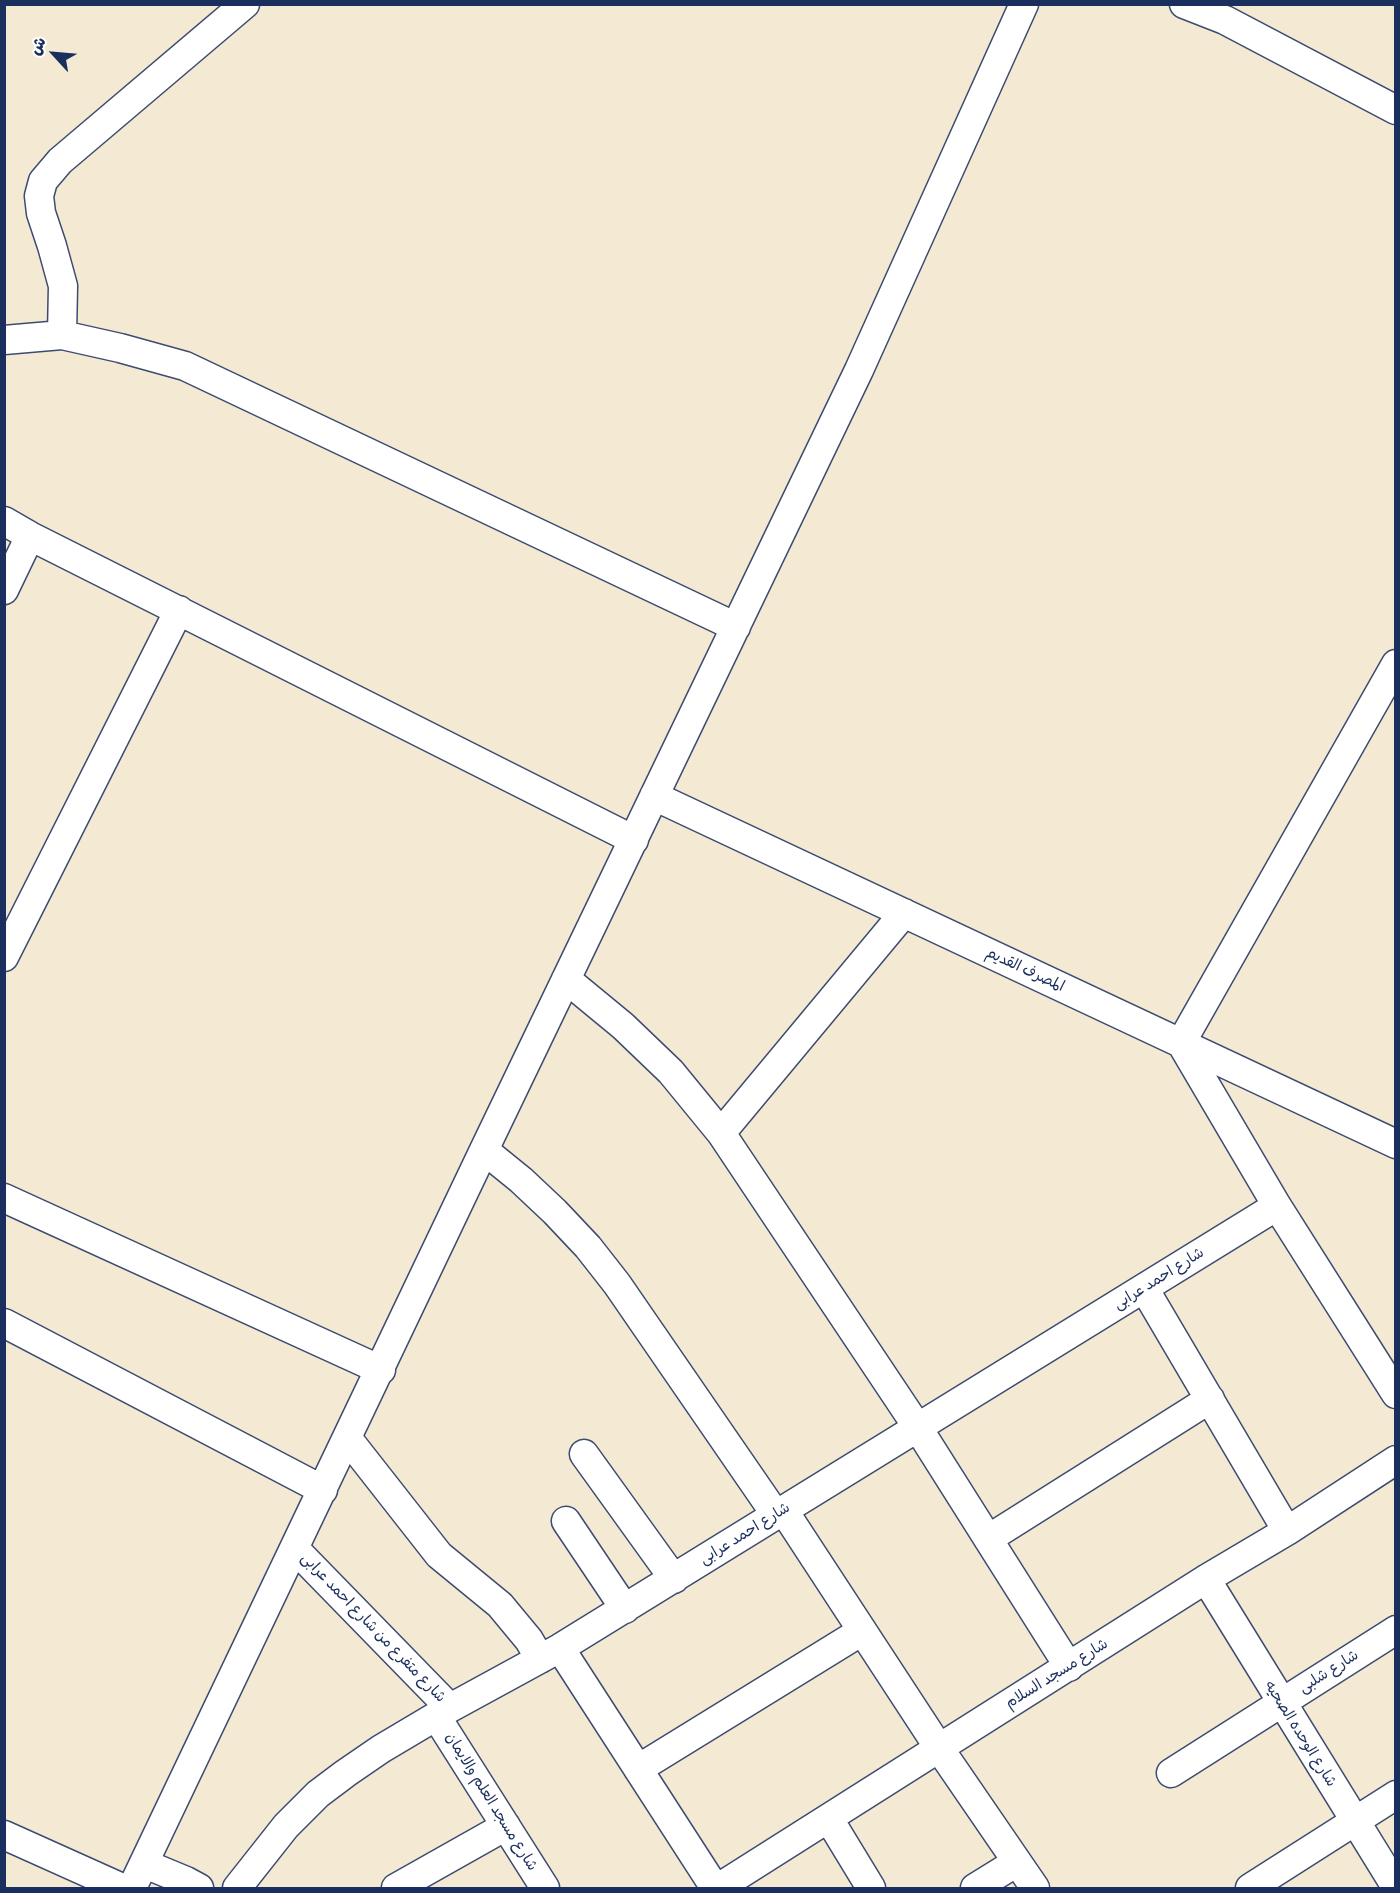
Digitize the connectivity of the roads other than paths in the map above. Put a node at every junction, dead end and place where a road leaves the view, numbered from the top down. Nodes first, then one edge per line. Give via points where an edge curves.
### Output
1 (245, 4) edge
2 (1024, 4) edge
3 (1185, 4) edge
4 (1395, 110) edge
5 (62, 335) junction
6 (4, 340) edge
7 (4, 521) edge
8 (30, 536) junction
9 (4, 590) edge
10 (179, 610) junction
11 (736, 627) junction
12 (1395, 664) edge
13 (654, 796) junction
14 (634, 840) junction
15 (904, 913) junction
16 (4, 957) edge
17 (566, 979) junction
18 (1181, 1043) junction
19 (721, 1134) junction
20 (1395, 1144) edge
21 (484, 1150) junction
22 (4, 1198) edge
23 (1277, 1206) junction
24 (1144, 1288) junction
25 (4, 1323) edge
26 (381, 1370) junction
27 (1395, 1394) edge
28 (1210, 1399) junction
29 (918, 1428) junction
30 (348, 1439) junction
31 (584, 1454) dead end
32 (1395, 1460) edge
33 (323, 1490) junction
34 (780, 1513) junction
35 (566, 1521) dead end
36 (1287, 1531) junction
37 (988, 1539) junction
38 (295, 1549) junction
39 (674, 1579) junction
40 (1206, 1580) junction
41 (624, 1609) junction
42 (1395, 1630) edge
43 (862, 1631) junction
44 (550, 1654) junction
45 (1070, 1666) junction
46 (1281, 1702) junction
47 (443, 1712) junction
48 (939, 1749) junction
49 (638, 1769) junction
50 (1171, 1773) dead end
51 (1395, 1795) edge
52 (829, 1819) junction
53 (1354, 1821) junction
54 (506, 1826) junction
55 (4, 1835) edge
56 (1017, 1862) junction
57 (139, 1876) edge
58 (1395, 1887) edge
59 (122, 1888) edge
60 (199, 1888) edge
61 (237, 1888) edge
62 (396, 1888) edge
63 (545, 1888) edge
64 (716, 1888) edge
65 (871, 1888) edge
66 (975, 1888) edge
67 (1035, 1888) edge
68 (1250, 1888) edge

1 - 5 street via 60,160 43,181 39,196 41,213 63,286
2 - 11 street via 859,370
3 - 4 street via 1226,20
5 - 6 street
5 - 11 street via 185,366
7 - 8 street
8 - 9 street
8 - 10 street
10 - 14 street
10 - 16 street
11 - 13 street
12 - 18 street
13 - 14 street
13 - 15 street, المصرف القديم
14 - 17 street
15 - 18 street, المصرف القديم
15 - 19 street
17 - 19 street via 671,1072
17 - 21 street
18 - 20 street, المصرف القديم
18 - 23 street
19 - 29 street
21 - 26 street
21 - 34 street via 555,1212 595,1256
22 - 26 street
23 - 24 street, شارع احمد عرابى
23 - 27 street
24 - 28 street
24 - 29 street, شارع احمد عرابى
25 - 33 street
26 - 30 street
28 - 36 street
28 - 37 street
29 - 34 street, شارع احمد عرابى
29 - 37 street
30 - 33 street
30 - 44 street via 439,1555 500,1605 522,1631
31 - 39 street
32 - 36 street, شارع مسجد السلام
33 - 38 street
34 - 39 street, شارع احمد عرابى
34 - 43 street
35 - 41 street
36 - 40 street, شارع مسجد السلام
37 - 45 street
38 - 47 street, شارع متفرع من شارع احمد عرابى
38 - 57 street
39 - 41 street, شارع احمد عرابى
40 - 45 street, شارع مسجد السلام
40 - 46 street, شارع الوحده الصحيه
41 - 44 street, شارع احمد عرابى
42 - 46 street, شارع شلبى
43 - 48 street
43 - 49 street
44 - 47 street, شارع احمد عرابى
44 - 49 street
45 - 48 street, شارع مسجد السلام
46 - 50 street, شارع شلبى
46 - 53 street, شارع الوحده الصحيه
47 - 54 street, شارع مسجد العلم والايمان
47 - 61 street, شارع احمد عرابى via 318,1794 286,1826
48 - 52 street, شارع مسجد السلام
48 - 56 street
49 - 64 street
51 - 53 street
52 - 64 street, شارع مسجد السلام
52 - 65 street
53 - 58 street, شارع الوحده الصحيه
53 - 68 street
54 - 62 street
54 - 63 street, شارع مسجد العلم والايمان
55 - 59 street
56 - 66 street
56 - 67 street
57 - 60 street via 186,1881

